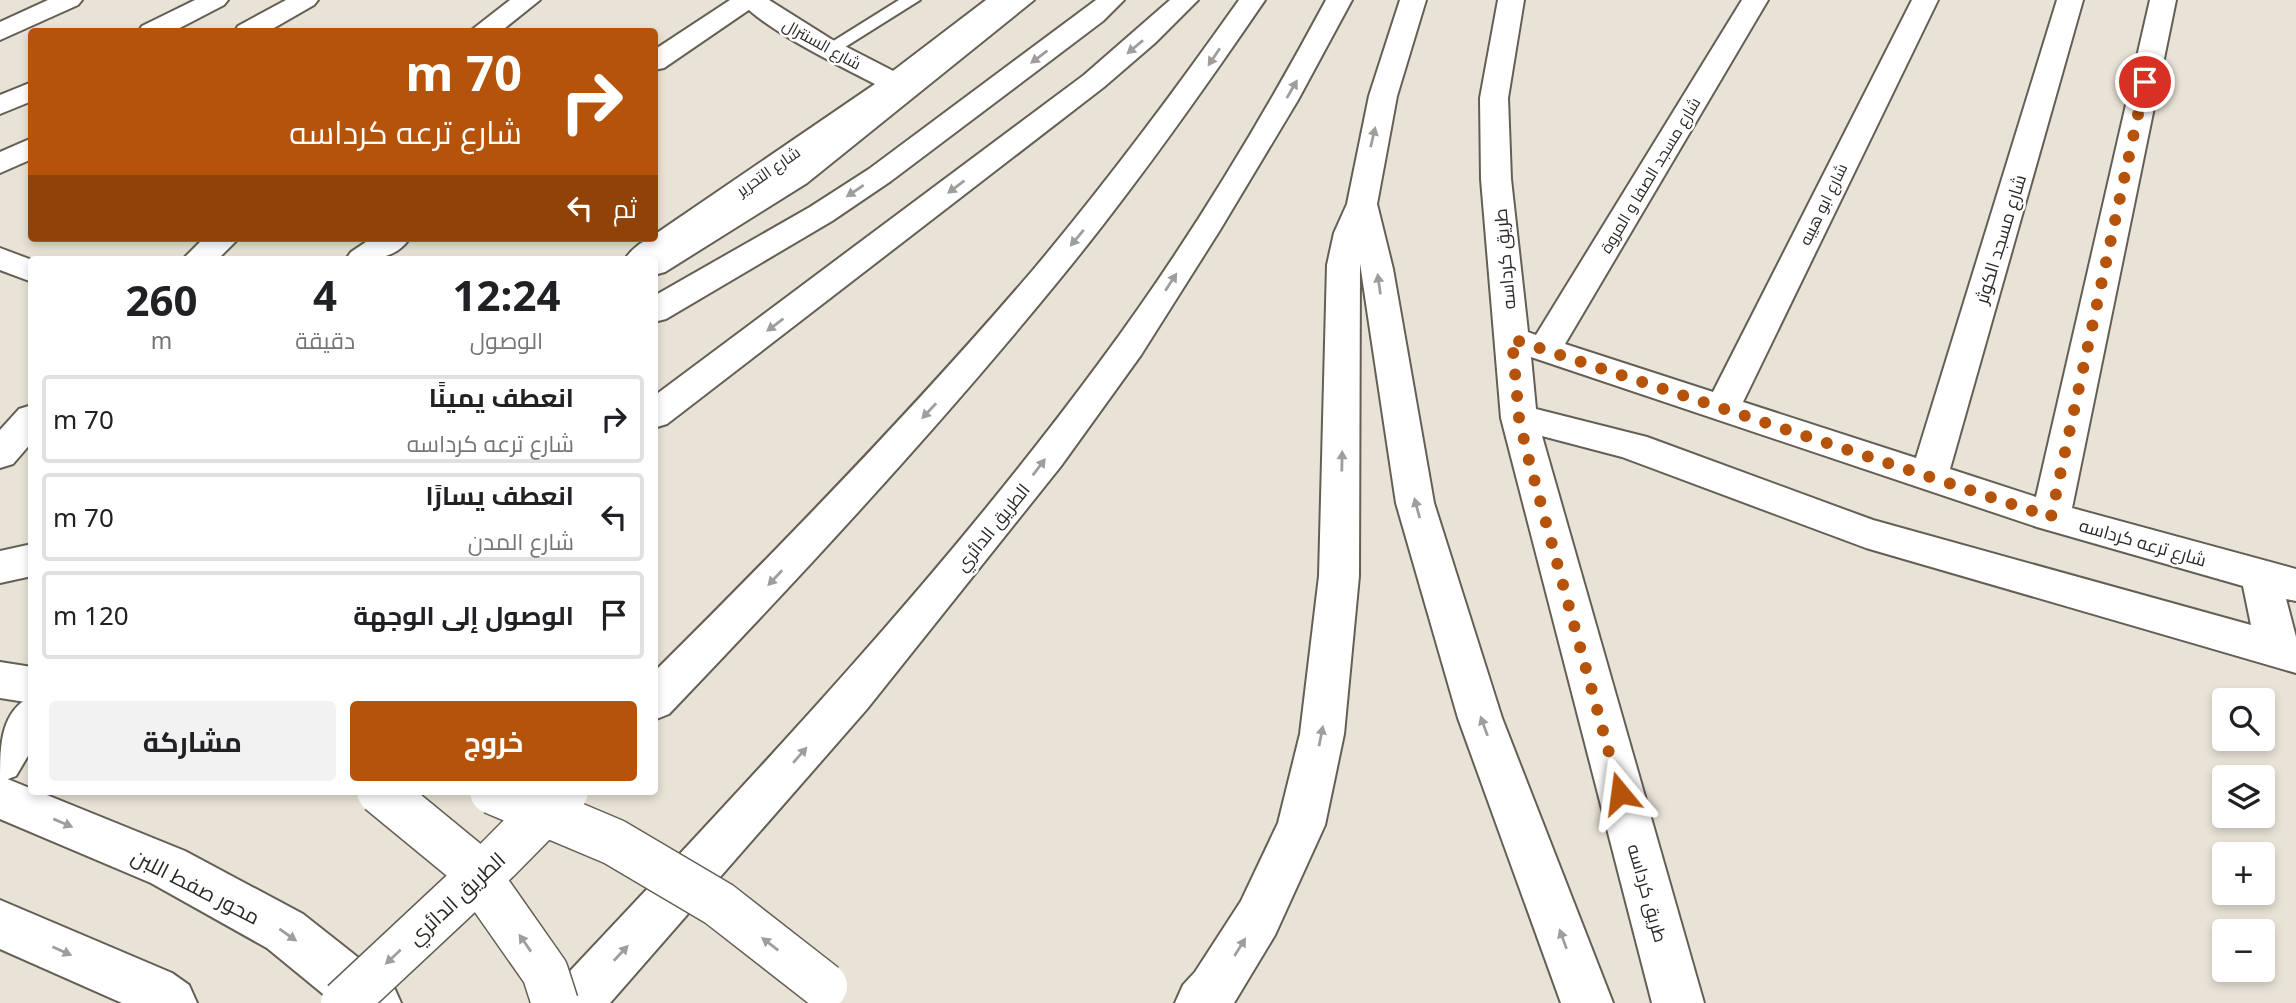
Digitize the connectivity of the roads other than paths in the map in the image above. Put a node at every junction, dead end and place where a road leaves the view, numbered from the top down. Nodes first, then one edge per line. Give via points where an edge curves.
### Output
1 (69, 0) edge
2 (215, 0) edge
3 (305, 0) edge
4 (747, 0) edge
5 (753, 0) edge
6 (911, 0) edge
7 (1002, 0) edge
8 (1021, 0) edge
9 (1111, 0) edge
10 (1185, 0) edge
11 (1252, 0) edge
12 (1339, 0) edge
13 (1413, 0) edge
14 (1511, 0) edge
15 (1755, 0) edge
16 (1925, 0) edge
17 (2070, 0) edge
18 (2163, 0) edge
19 (522, 1) edge
20 (159, 28) edge
21 (254, 28) edge
22 (487, 28) edge
23 (0, 32) edge
24 (828, 50) junction
25 (658, 59) edge
26 (895, 83) junction
27 (28, 92) edge
28 (0, 106) edge
29 (28, 149) edge
30 (0, 164) edge
31 (1362, 204) junction
32 (218, 242) edge
33 (388, 242) edge
34 (202, 256) edge
35 (367, 256) edge
36 (645, 256) edge
37 (0, 258) edge
38 (658, 263) edge
39 (28, 270) edge
40 (658, 309) edge
41 (1528, 344) junction
42 (1722, 409) junction
43 (658, 412) edge
44 (1519, 418) junction
45 (28, 422) edge
46 (0, 454) edge
47 (1929, 478) junction
48 (2051, 517) junction
49 (28, 548) edge
50 (0, 554) edge
51 (28, 561) edge
52 (0, 566) edge
53 (2279, 580) edge
54 (2287, 653) edge
55 (0, 680) edge
56 (28, 684) edge
57 (658, 697) edge
58 (28, 720) edge
59 (0, 762) edge
60 (385, 795) edge
61 (502, 795) edge
62 (561, 795) edge
63 (0, 797) edge
64 (0, 923) edge
65 (171, 1003) edge
66 (344, 1003) edge
67 (375, 1003) edge
68 (555, 1003) edge
69 (575, 1003) edge
70 (839, 1003) edge
71 (1201, 1003) edge
72 (1587, 1003) edge
73 (1678, 1003) edge

1 - 23 main road
2 - 20 main road
3 - 21 main road
4 - 25 main road
5 - 24 main road, شارع السنترال
6 - 24 lane
7 - 26 main road, شارع التحرير
8 - 38 main road via 796,177
9 -> 40 main road via 880,175
10 -> 43 main road via 1094,81
11 -> 57 main road via 1198,81 1100,210 964,373 772,582
69 -> 12 main road, الطريق الدائري via 756,807 1020,493 1112,372 1248,163
31 -> 13 main road via 1382,96
14 - 41 main road, طريق كرداسه via 1494,98 1496,179
15 - 41 main road, شارع مسجد الصفا و المروة
16 - 42 main road, شارع ابو هيبه
17 - 47 main road, شارع مسجد الكوثر
18 - 48 main road
19 - 22 main road
24 - 26 main road, شارع السنترال
26 - 36 main road, شارع التحرير
27 - 28 main road
29 - 30 main road
71 -> 31 main road via 1258,918 1301,825 1322,734 1339,576 1343,265
72 -> 31 main road via 1480,718 1415,503
32 - 34 main road
33 - 35 main road
37 - 39 main road
41 - 42 main road, شارع ترعه كرداسه
41 - 44 main road, طريق كرداسه
42 - 47 main road, شارع ترعه كرداسه
44 - 54 main road via 1634,447 1866,533
44 - 73 main road, طريق كرداسه
45 - 46 main road
47 - 48 main road, شارع ترعه كرداسه
48 - 53 main road, شارع ترعه كرداسه
49 - 50 main road
51 - 52 main road
53 - 54 main road
55 - 56 main road
58 - 59 main road
68 -> 60 main road, bridge via 545,972 470,865
70 -> 61 main road, bridge via 824,986 719,904 614,842
62 -> 66 main road, الطريق الدائري, bridge
63 -> 67 main road, محور صفط اللبن via 168,867 285,931
64 -> 65 main road via 154,991

